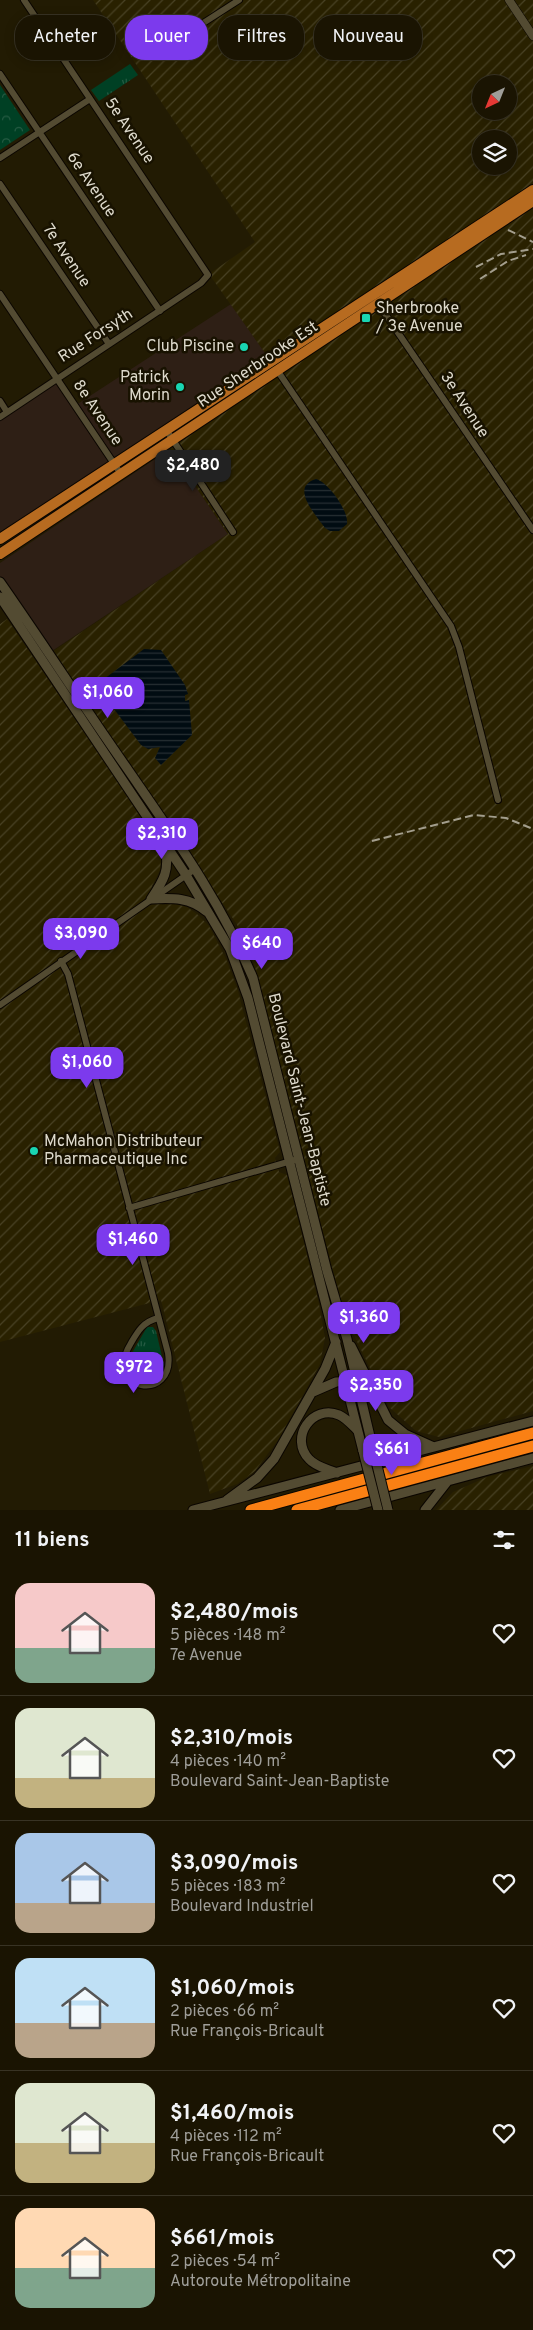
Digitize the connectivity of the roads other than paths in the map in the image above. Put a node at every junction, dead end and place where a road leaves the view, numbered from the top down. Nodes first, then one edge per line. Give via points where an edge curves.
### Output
1 (24, 0) edge
2 (239, 0) edge
3 (509, 0) edge
4 (208, 20) edge
5 (533, 36) edge
6 (0, 74) edge
7 (90, 98) junction
8 (39, 132) junction
9 (0, 158) edge
10 (0, 184) edge
11 (533, 190) edge
12 (533, 201) edge
13 (207, 278) joint
14 (0, 294) edge
15 (375, 299) junction
16 (160, 311) junction
17 (109, 344) junction
18 (270, 360) junction
19 (277, 370) junction
20 (57, 379) junction
21 (217, 396) junction
22 (0, 401) edge
23 (223, 406) junction
24 (8, 412) junction
25 (199, 416) junction
26 (0, 417) edge
27 (170, 435) junction
28 (115, 464) junction
29 (122, 474) junction
30 (54, 504) junction
31 (60, 515) junction
32 (533, 530) edge
33 (233, 532) dead end
34 (0, 538) edge
35 (0, 554) edge
36 (0, 582) edge
37 (0, 597) edge
38 (51, 655) junction
39 (43, 661) junction
40 (62, 680) junction
41 (119, 766) junction
42 (498, 800) dead end
43 (159, 833) junction
44 (195, 869) junction
45 (186, 875) junction
46 (151, 899) junction
47 (214, 920) junction
48 (61, 961) junction
49 (0, 1005) edge
50 (294, 1160) junction
51 (129, 1208) junction
52 (158, 1318) junction
53 (346, 1339) junction
54 (336, 1342) junction
55 (351, 1381) junction
56 (312, 1393) junction
57 (533, 1420) edge
58 (357, 1430) junction
59 (533, 1433) edge
60 (533, 1446) edge
61 (434, 1447) junction
62 (533, 1458) edge
63 (337, 1473) junction
64 (448, 1482) junction
65 (223, 1503) junction
66 (364, 1503) junction
67 (193, 1510) edge
68 (251, 1510) edge
69 (297, 1510) edge
70 (340, 1510) edge
71 (354, 1510) edge
72 (378, 1510) edge
73 (388, 1510) edge
74 (425, 1510) edge

1 - 7 street, 5e Avenue
2 - 4 street
3 - 5 street
6 - 8 street, 6e Avenue
7 - 8 street
7 - 13 street, 5e Avenue via 206,271
8 - 9 street
8 - 16 street, 6e Avenue
10 - 17 street, 7e Avenue
11 - 15 main road, Rue Sherbrooke Est
12 - 15 main road, Rue Sherbrooke Est
13 - 16 street, Rue Forsyth
14 - 20 street, 8e Avenue
15 - 18 main road, Rue Sherbrooke Est
15 - 19 main road, Rue Sherbrooke Est
15 - 32 street, 3e Avenue
16 - 17 street, Rue Forsyth
17 - 20 street, Rue Forsyth
18 - 19 main road
18 - 21 main road, Rue Sherbrooke Est
19 - 23 main road, Rue Sherbrooke Est
19 - 42 street via 451,626
20 - 24 street, Rue Forsyth
20 - 28 street, 8e Avenue
21 - 23 main road
21 - 25 main road, Rue Sherbrooke Est
22 - 24 street
23 - 25 main road, Rue Sherbrooke Est
24 - 26 street, Rue Forsyth
25 - 27 main road, Rue Sherbrooke Est
27 - 28 main road, Rue Sherbrooke Est
27 - 29 main road, Rue Sherbrooke Est
27 - 33 street
28 - 29 street, 8e Avenue
28 - 30 main road, Rue Sherbrooke Est
29 - 31 main road, Rue Sherbrooke Est
30 - 31 main road
30 - 34 main road, Rue Sherbrooke Est
31 - 35 main road, Rue Sherbrooke Est
36 - 38 main road, Boulevard Saint-Jean-Baptiste
37 - 39 main road, Boulevard Saint-Jean-Baptiste
38 - 39 main road
38 - 40 main road, Boulevard Saint-Jean-Baptiste
39 - 40 main road, Boulevard Saint-Jean-Baptiste
40 - 41 main road, Boulevard Saint-Jean-Baptiste
41 - 43 main road, Boulevard Saint-Jean-Baptiste
41 - 44 main road, Boulevard Saint-Jean-Baptiste
43 - 45 main road, Boulevard Saint-Jean-Baptiste
43 - 46 main road via 167,858 166,875
44 - 45 street
44 - 50 main road, Boulevard Saint-Jean-Baptiste via 224,915 253,978
45 - 46 street
45 - 47 main road, Boulevard Saint-Jean-Baptiste
46 - 47 main road via 184,899
46 - 48 street
47 - 50 main road, Boulevard Saint-Jean-Baptiste via 230,949 248,998
48 - 49 street
48 - 51 street via 68,974
50 - 51 street
50 - 53 main road, Boulevard Saint-Jean-Baptiste
50 - 54 main road, Boulevard Saint-Jean-Baptiste
51 - 52 street
52 - 52 street via 142,1326 123,1359 125,1374 141,1386 157,1383 168,1370 168,1354
53 - 55 main road, Boulevard Saint-Jean-Baptiste
53 - 61 main road via 388,1420 400,1431
54 - 55 main road, Boulevard Saint-Jean-Baptiste
54 - 56 main road
55 - 56 main road via 329,1384
55 - 58 main road, Boulevard Saint-Jean-Baptiste
55 - 73 main road, Boulevard Saint-Jean-Baptiste, bridge
56 - 65 main road via 270,1464
57 - 61 main road
58 - 63 main road via 343,1417 326,1413 313,1418 304,1429 301,1443 307,1457 315,1465
58 - 72 main road, Boulevard Saint-Jean-Baptiste, bridge
59 - 68 highway
60 - 69 highway
61 - 63 main road
62 - 64 main road
63 - 65 main road
64 - 66 main road
64 - 74 main road
65 - 67 main road
66 - 70 main road
66 - 71 main road

